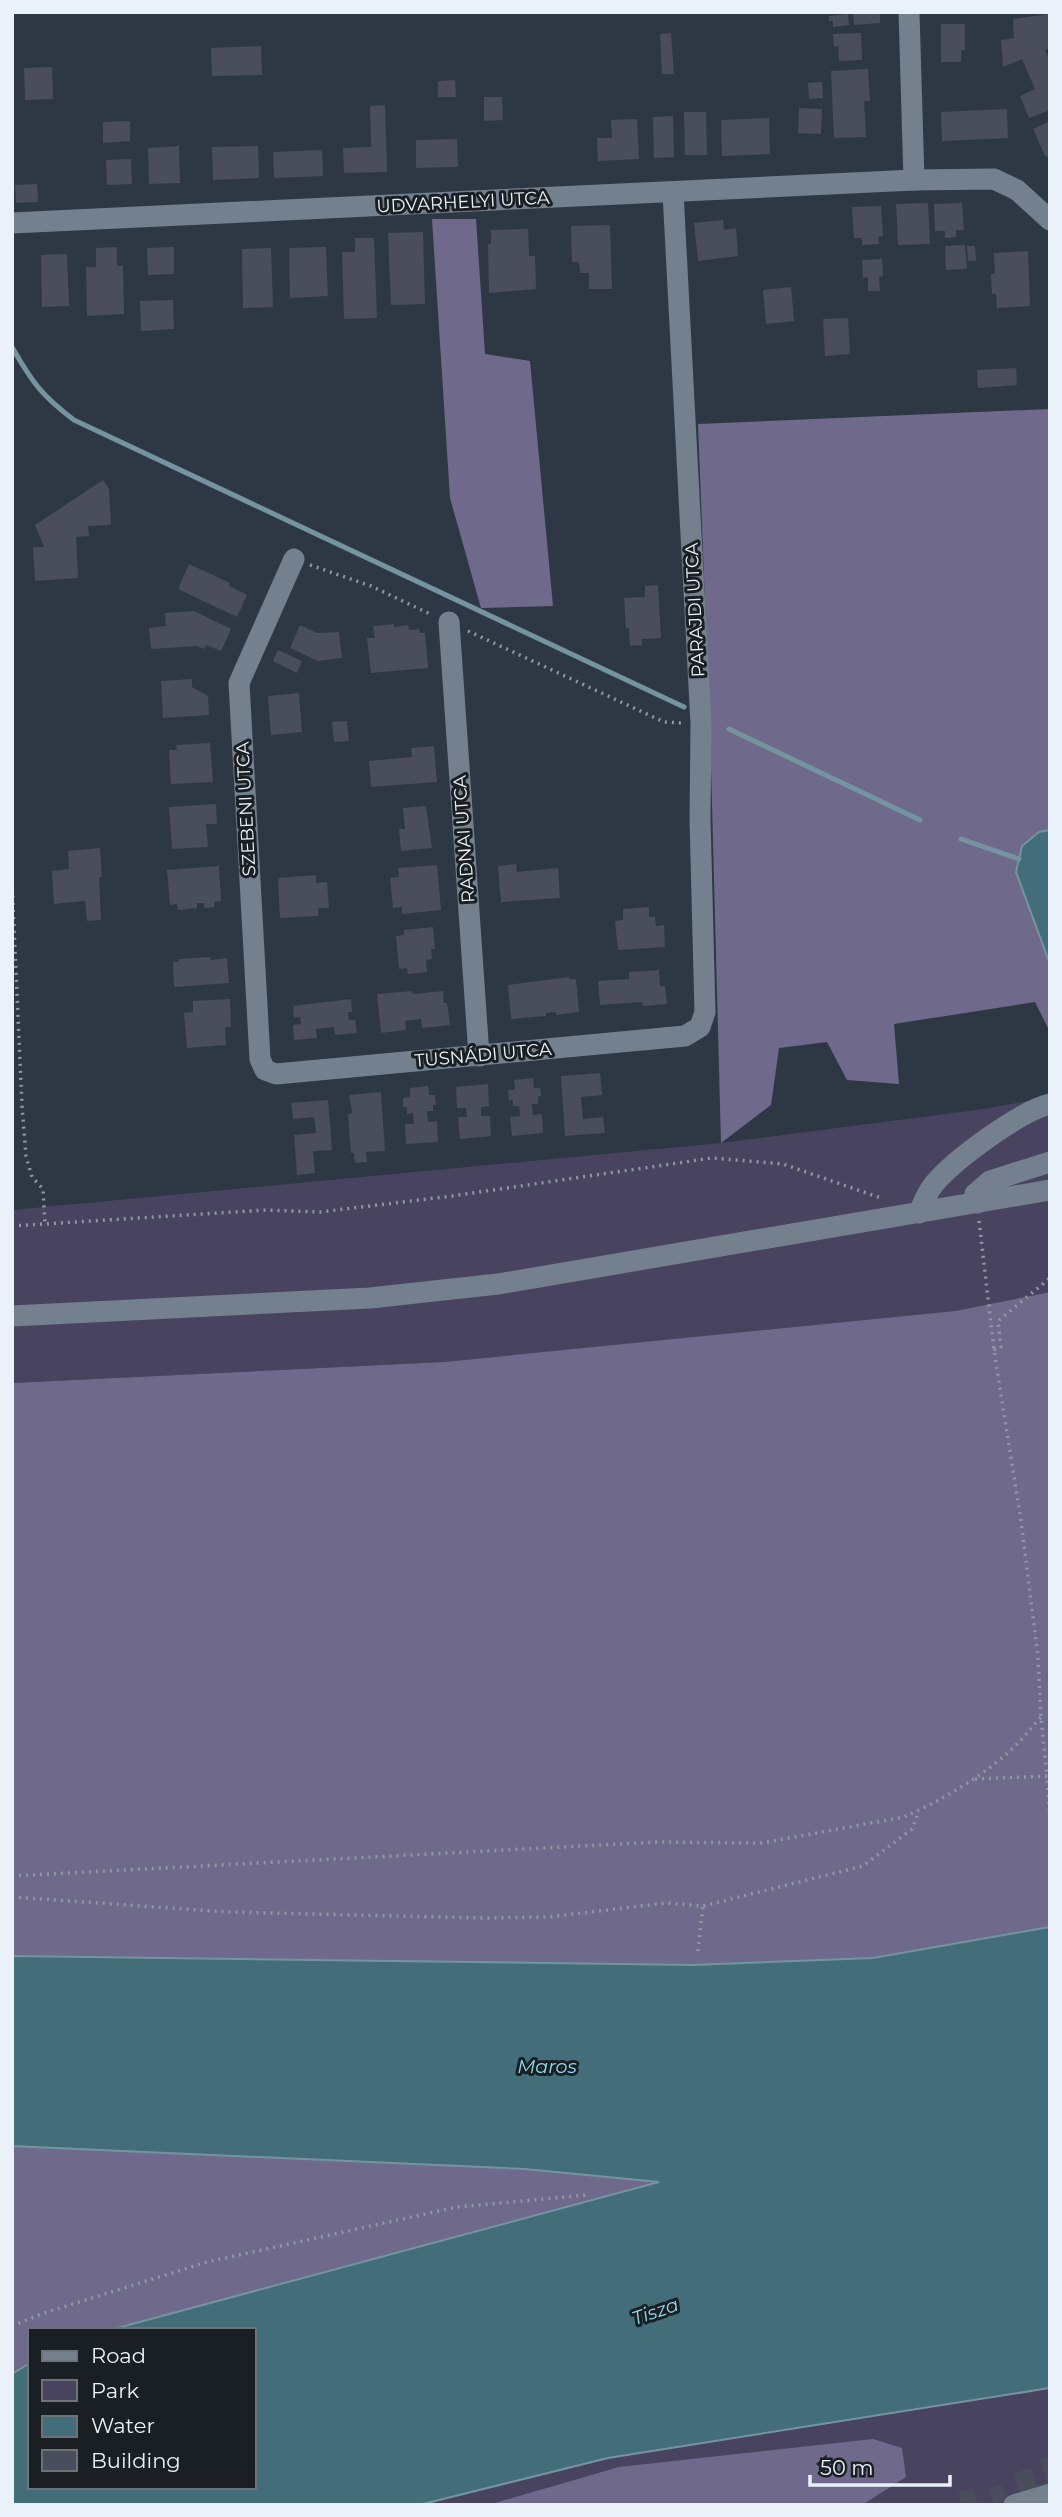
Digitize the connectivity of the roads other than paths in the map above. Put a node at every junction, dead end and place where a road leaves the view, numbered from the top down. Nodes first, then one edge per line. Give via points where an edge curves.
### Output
1 (909, 12) edge
2 (914, 180) junction
3 (673, 192) junction
4 (1050, 220) edge
5 (12, 223) edge
6 (294, 559) road end
7 (449, 622) road end
8 (700, 1027) joint
9 (480, 1056) junction
10 (265, 1070) joint
11 (1050, 1104) edge
12 (1050, 1162) edge
13 (1050, 1190) edge
14 (977, 1203) junction
15 (919, 1213) junction
16 (12, 1315) edge
17 (1050, 2494) edge
18 (1014, 2505) edge

1 - 2 street
2 - 3 street, UDVARHELYI UTCA
2 - 4 street, UDVARHELYI UTCA via 994,179 1017,190
3 - 5 street, UDVARHELYI UTCA
3 - 8 street, PARAJDI UTCA via 701,724 705,1012
6 - 10 street, SZEBENI UTCA via 239,683 260,1059
7 - 9 street, RADNAI UTCA
8 - 9 street, TUSNÁDI UTCA via 685,1036
9 - 10 street, TUSNÁDI UTCA via 276,1074
11 - 15 street via 1023,1116 956,1164 935,1183
12 - 14 street via 990,1181 975,1194
13 - 14 street
14 - 15 street
15 - 16 street via 498,1284 370,1298
17 - 18 street

